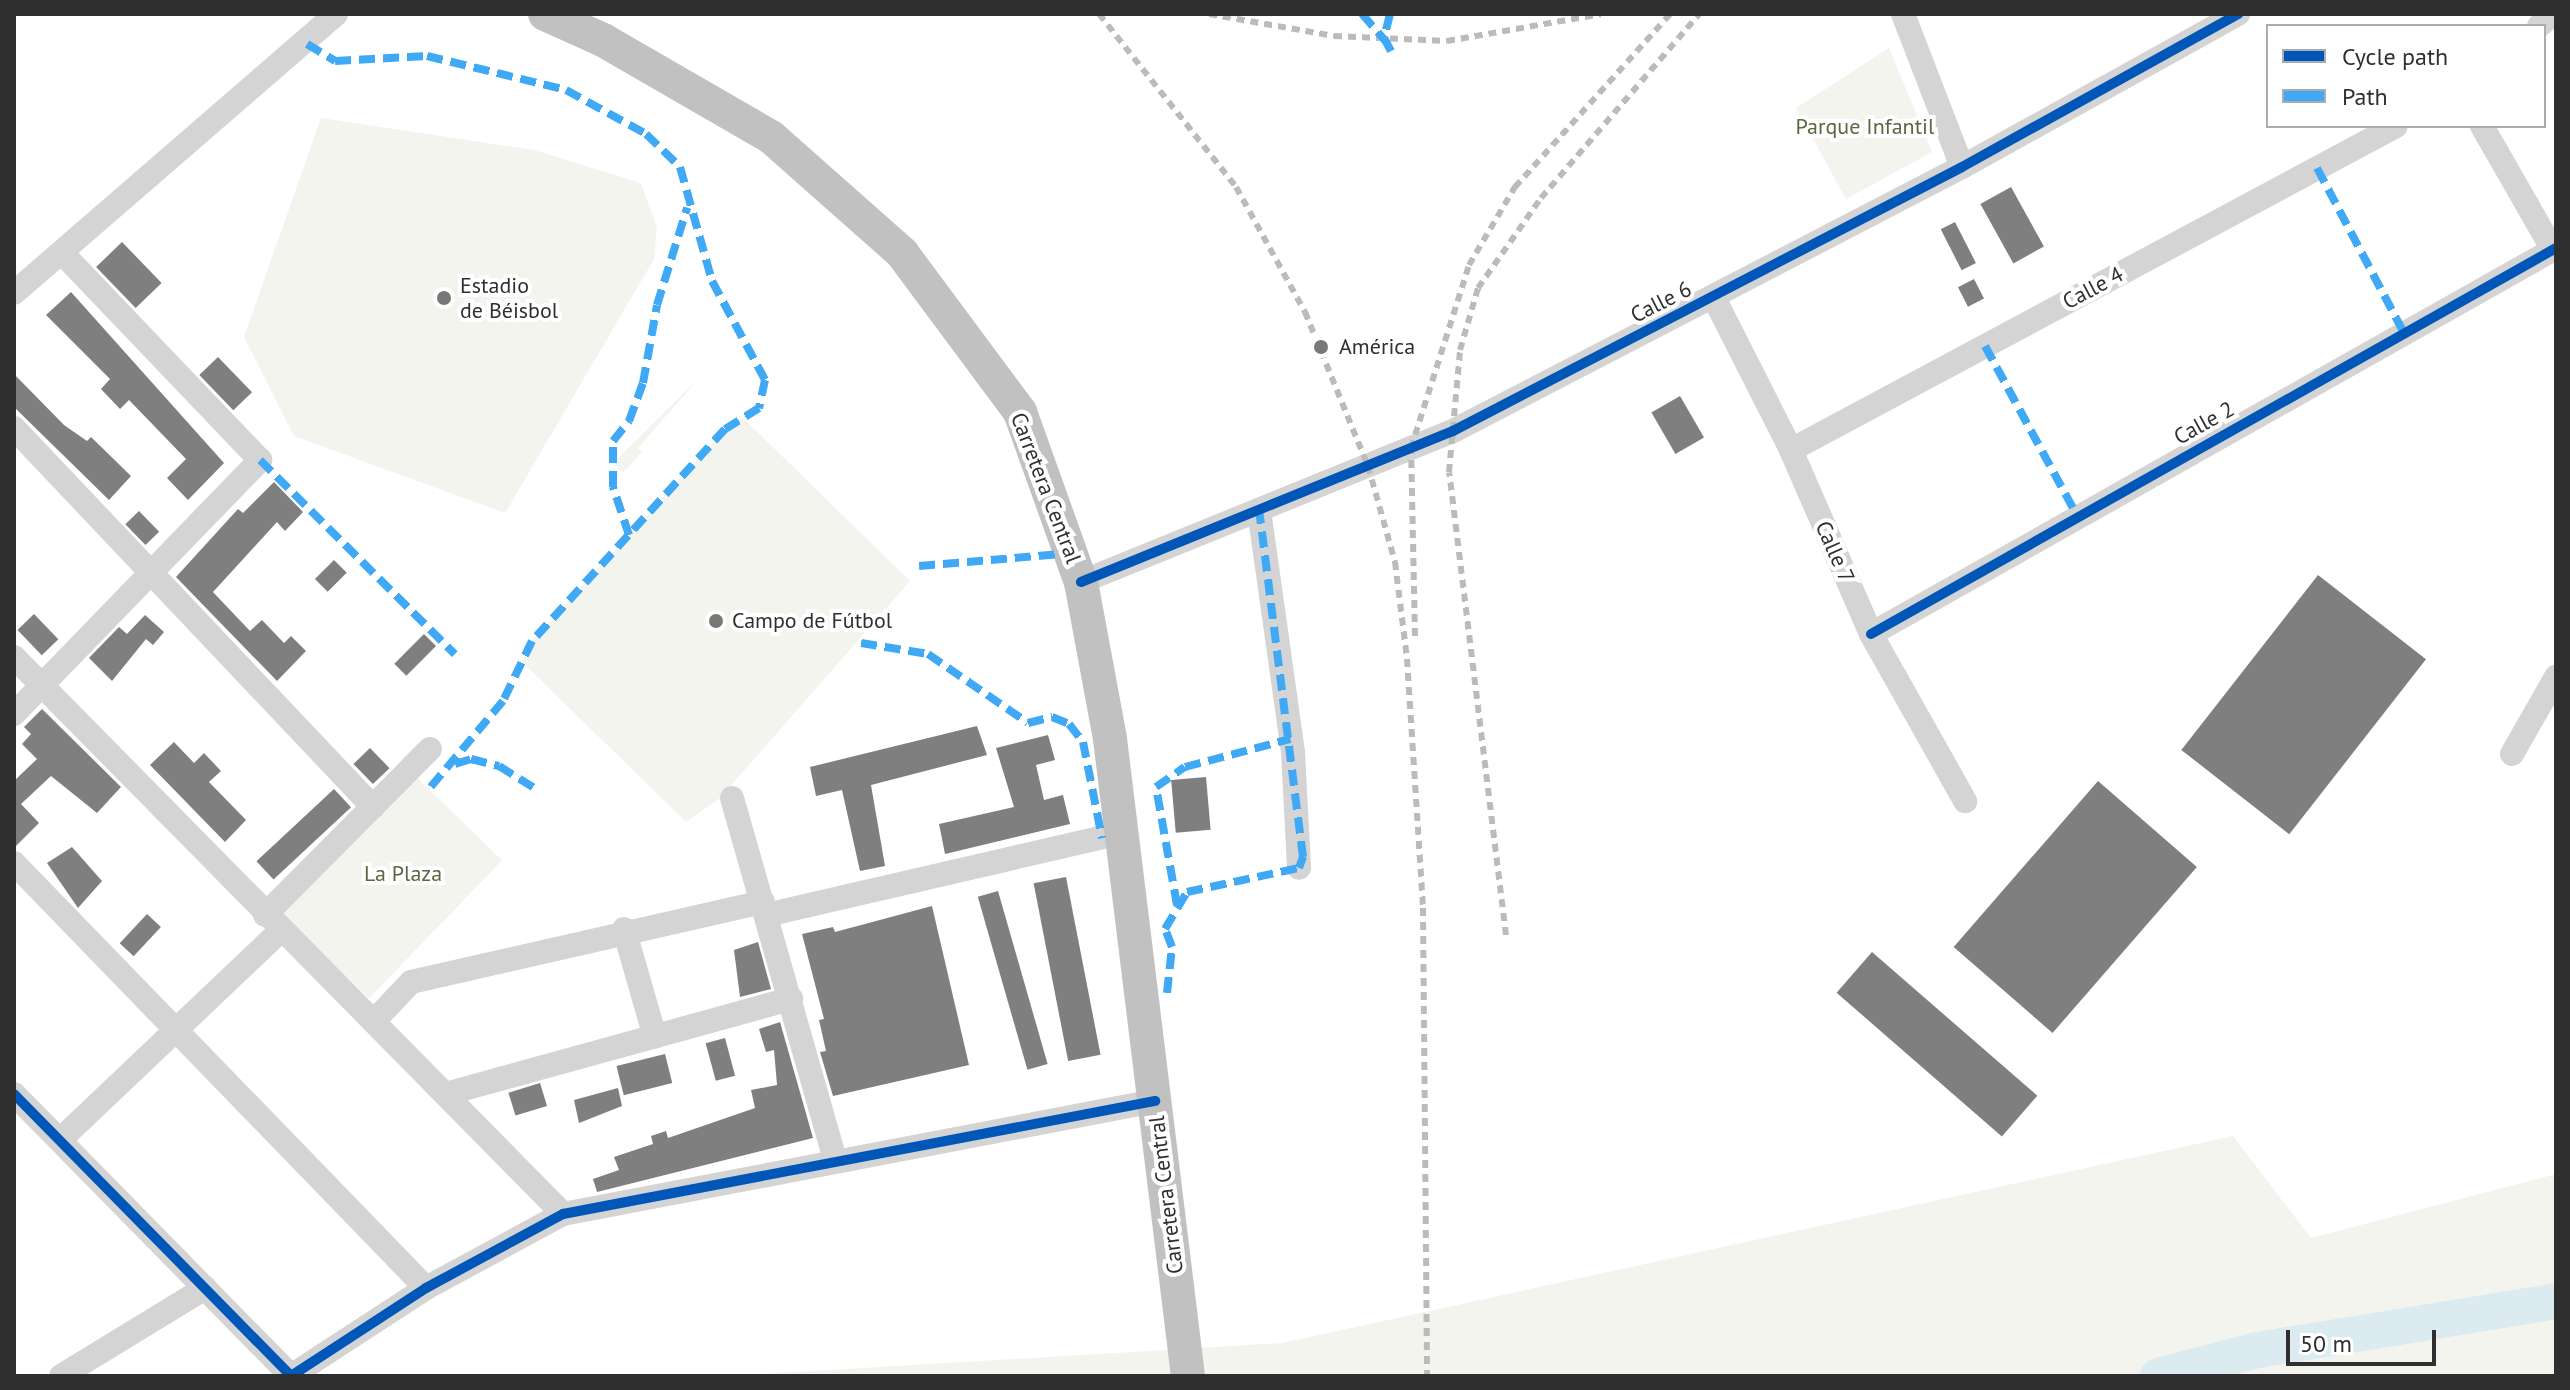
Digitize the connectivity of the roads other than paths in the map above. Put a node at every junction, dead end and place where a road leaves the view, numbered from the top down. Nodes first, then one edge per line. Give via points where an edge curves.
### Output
1 (336, 14) edge
2 (545, 14) edge
3 (1903, 14) edge
4 (2238, 14) edge
5 (2392, 128) edge
6 (2483, 128) edge
7 (1962, 167) junction
8 (2554, 249) edge
9 (63, 254) junction
10 (14, 293) edge
11 (1714, 298) junction
12 (14, 428) edge
13 (1791, 450) junction
14 (1259, 510) junction
15 (147, 574) junction
16 (1081, 582) junction
17 (1871, 634) junction
18 (14, 657) edge
19 (2556, 677) edge
20 (41, 686) junction
21 (14, 714) edge
22 (430, 749) dead end
23 (2512, 754) dead end
24 (732, 798) dead end
25 (1965, 801) dead end
26 (373, 807) junction
27 (1122, 833) junction
28 (14, 863) edge
29 (1299, 868) dead end
30 (764, 908) junction
31 (273, 922) junction
32 (624, 929) junction
33 (791, 999) junction
34 (375, 1020) junction
35 (176, 1032) junction
36 (655, 1037) junction
37 (449, 1093) junction
38 (14, 1094) edge
39 (1155, 1101) junction
40 (60, 1140) junction
41 (835, 1159) junction
42 (563, 1214) junction
43 (205, 1288) junction
44 (426, 1288) junction
45 (61, 1376) edge
46 (1188, 1376) edge

1 - 9 street
2 - 16 highway, Carretera Central via 603,40 771,137 902,253 1020,412
3 - 7 street
4 - 7 street, Calle 6
5 - 13 street, Calle 4
6 - 8 street
7 - 11 street, Calle 6
8 - 17 street, Calle 2
9 - 10 street
9 - 15 street via 260,460
11 - 13 street, Calle 7
11 - 14 street, Calle 6 via 1453,431
12 - 15 street
13 - 17 street, Calle 7
14 - 16 street, Calle 6
14 - 29 street via 1293,752
15 - 20 street
15 - 26 street
16 - 27 highway, Carretera Central
17 - 25 street, Calle 7
18 - 20 street
19 - 23 street
20 - 21 street
20 - 31 street
22 - 26 street
24 - 30 street
26 - 31 street
27 - 30 street
27 - 39 highway, Carretera Central
28 - 35 street
30 - 32 street
30 - 33 street
31 - 34 street
31 - 35 street
32 - 34 street via 411,982
32 - 36 street
33 - 36 street
33 - 41 street
34 - 37 street
35 - 40 street
35 - 44 street
36 - 37 street
37 - 42 street
38 - 40 street
39 - 41 street
39 - 46 highway, Carretera Central
40 - 43 street
41 - 42 street
42 - 44 street
43 - 44 street via 291,1376
43 - 45 street

